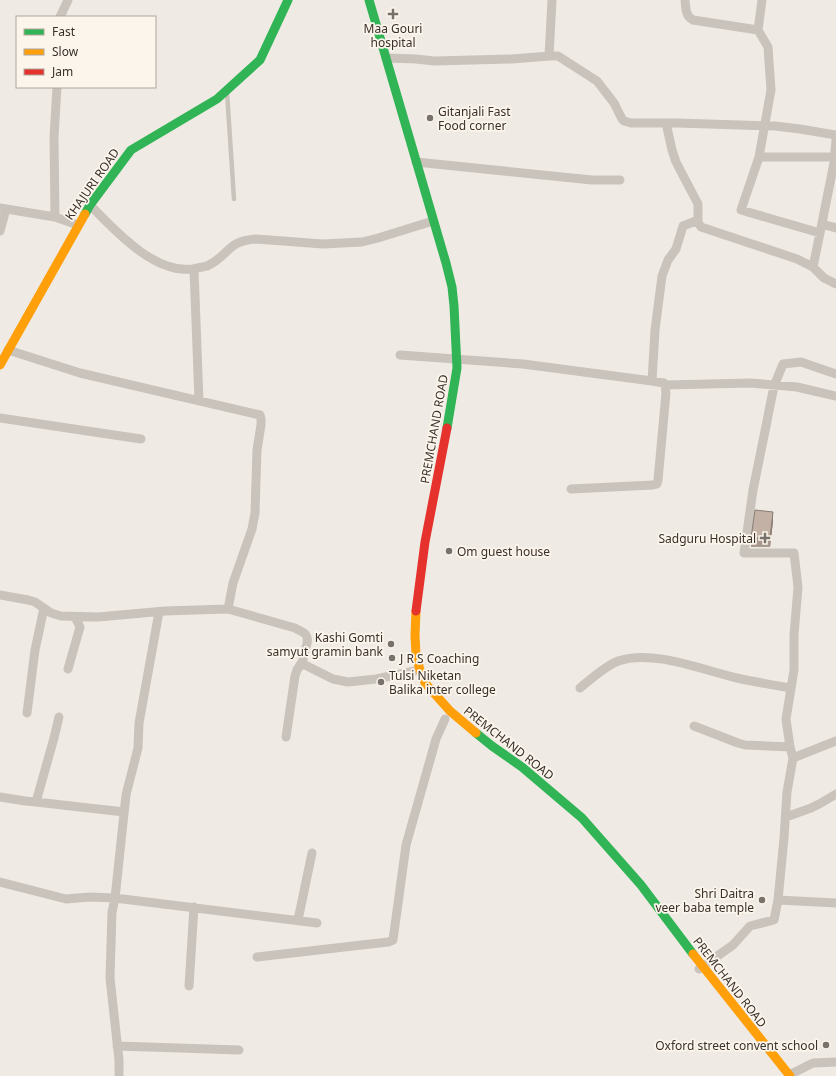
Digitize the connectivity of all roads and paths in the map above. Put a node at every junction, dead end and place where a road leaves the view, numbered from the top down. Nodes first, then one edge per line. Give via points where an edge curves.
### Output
1 (68, 0) edge
2 (288, 0) edge
3 (369, 0) edge
4 (552, 0) edge
5 (685, 0) edge
6 (762, 0) edge
7 (60, 16) edge
8 (758, 30) junction
9 (549, 56) junction
10 (386, 58) junction
11 (57, 88) edge
12 (227, 90) junction
13 (666, 123) junction
14 (764, 126) junction
15 (836, 135) edge
16 (836, 140) edge
17 (759, 157) junction
18 (834, 157) junction
19 (416, 162) junction
20 (620, 180) dead end
21 (234, 199) dead end
22 (90, 205) junction
23 (3, 208) edge
24 (55, 217) junction
25 (698, 220) junction
26 (433, 221) junction
27 (78, 225) junction
28 (836, 228) edge
29 (821, 229) junction
30 (0, 231) edge
31 (446, 263) junction
32 (813, 267) junction
33 (194, 269) junction
34 (836, 284) edge
35 (443, 289) dead end
36 (8, 350) junction
37 (400, 355) dead end
38 (457, 359) junction
39 (0, 366) edge
40 (836, 374) edge
41 (652, 381) junction
42 (446, 383) dead end
43 (665, 385) junction
44 (774, 386) junction
45 (836, 396) edge
46 (199, 401) junction
47 (0, 418) edge
48 (141, 439) dead end
49 (571, 489) dead end
50 (0, 595) edge
51 (44, 608) junction
52 (228, 609) junction
53 (159, 612) junction
54 (75, 617) junction
55 (406, 645) dead end
56 (302, 662) junction
57 (68, 669) dead end
58 (409, 669) junction
59 (420, 670) junction
60 (415, 682) dead end
61 (580, 688) dead end
62 (791, 688) junction
63 (27, 712) dead end
64 (443, 716) joint
65 (59, 717) dead end
66 (694, 726) dead end
67 (286, 737) dead end
68 (836, 741) edge
69 (790, 747) junction
70 (793, 758) junction
71 (514, 772) dead end
72 (525, 781) dead end
73 (836, 794) edge
74 (0, 797) edge
75 (36, 802) junction
76 (124, 812) junction
77 (563, 814) dead end
78 (786, 817) junction
79 (589, 839) dead end
80 (312, 853) dead end
81 (0, 882) edge
82 (114, 898) junction
83 (778, 900) junction
84 (836, 903) edge
85 (194, 908) junction
86 (298, 920) junction
87 (317, 923) dead end
88 (257, 957) dead end
89 (699, 969) junction
90 (189, 986) dead end
91 (722, 1005) dead end
92 (749, 1039) dead end
93 (117, 1046) junction
94 (239, 1050) dead end
95 (836, 1062) edge
96 (789, 1075) edge
97 (119, 1076) edge
98 (779, 1076) edge

1 - 7 street
2 - 12 main road, KHAJURI ROAD via 260,60
3 - 10 main road, PREMCHAND ROAD
4 - 9 street
5 - 8 street via 687,16 693,20
6 - 8 street
8 - 14 street via 768,47 771,90
9 - 10 street via 434,61
9 - 13 street via 558,56 597,81 624,121
10 - 19 main road, PREMCHAND ROAD
11 - 24 street via 54,137
12 - 21 lane
12 - 22 main road, KHAJURI ROAD via 217,99 131,150
13 - 14 street
13 - 25 street via 676,162 698,204
14 - 15 street via 790,127
14 - 17 street
16 - 18 street
17 - 18 street
17 - 29 street via 741,210
18 - 29 street
19 - 20 street via 592,180
19 - 26 main road, PREMCHAND ROAD
22 - 27 main road, KHAJURI ROAD
22 - 33 street via 116,231 147,256 172,268
23 - 24 street
23 - 30 street
24 - 27 street
25 - 32 street via 704,228
25 - 41 street via 683,226 676,249 665,266 655,330
26 - 31 main road, PREMCHAND ROAD
26 - 33 street via 362,242 323,244 246,240 231,246 207,266
27 - 36 main road, KHAJURI ROAD
28 - 29 street
29 - 32 street
31 - 35 main road, PREMCHAND ROAD
31 - 38 main road, PREMCHAND ROAD via 452,287
32 - 34 street via 824,278
33 - 46 street
36 - 39 main road, KHAJURI ROAD
36 - 46 street via 80,373
37 - 38 street
38 - 41 street via 523,364
38 - 59 main road, PREMCHAND ROAD via 425,542 416,610 416,655
40 - 44 street via 801,362 783,364
41 - 43 street
42 - 55 main road, PREMCHAND ROAD via 416,552
43 - 44 street via 751,383
43 - 49 street via 657,484
44 - 45 street via 796,387
44 - 62 street via 744,554 794,553 798,587
46 - 52 street via 258,414 261,417 255,513 250,535 236,570
47 - 48 street
50 - 51 street via 35,602
51 - 54 street via 56,615
51 - 63 street via 35,650
52 - 53 street
52 - 56 street via 295,628 305,634 307,640
53 - 54 street
53 - 76 street via 139,723 138,748
54 - 57 street via 80,627
56 - 58 street via 304,666 333,679 348,682 376,679
56 - 67 street via 297,670
58 - 59 street
58 - 60 main road
59 - 89 main road, PREMCHAND ROAD via 425,683 450,711 582,818 641,885
61 - 62 street via 604,669 628,658 656,658
62 - 69 street via 786,719
64 - 71 main road, PREMCHAND ROAD
64 - 88 street via 406,845 393,940
65 - 75 street
66 - 69 street via 738,743
68 - 70 street
69 - 70 street
70 - 78 street
72 - 77 main road, PREMCHAND ROAD
73 - 78 street via 811,808
74 - 75 street
75 - 76 street
76 - 82 street
78 - 83 street
79 - 89 main road, PREMCHAND ROAD via 635,889
80 - 86 street
81 - 82 street via 66,899
82 - 85 street
82 - 93 street via 110,978
83 - 84 street
83 - 89 street via 774,920 750,926 733,945
85 - 86 street
85 - 90 street
86 - 87 street
89 - 91 main road, PREMCHAND ROAD
89 - 96 main road, PREMCHAND ROAD
92 - 98 main road, PREMCHAND ROAD
93 - 94 street
93 - 97 street
95 - 96 street via 809,1064

